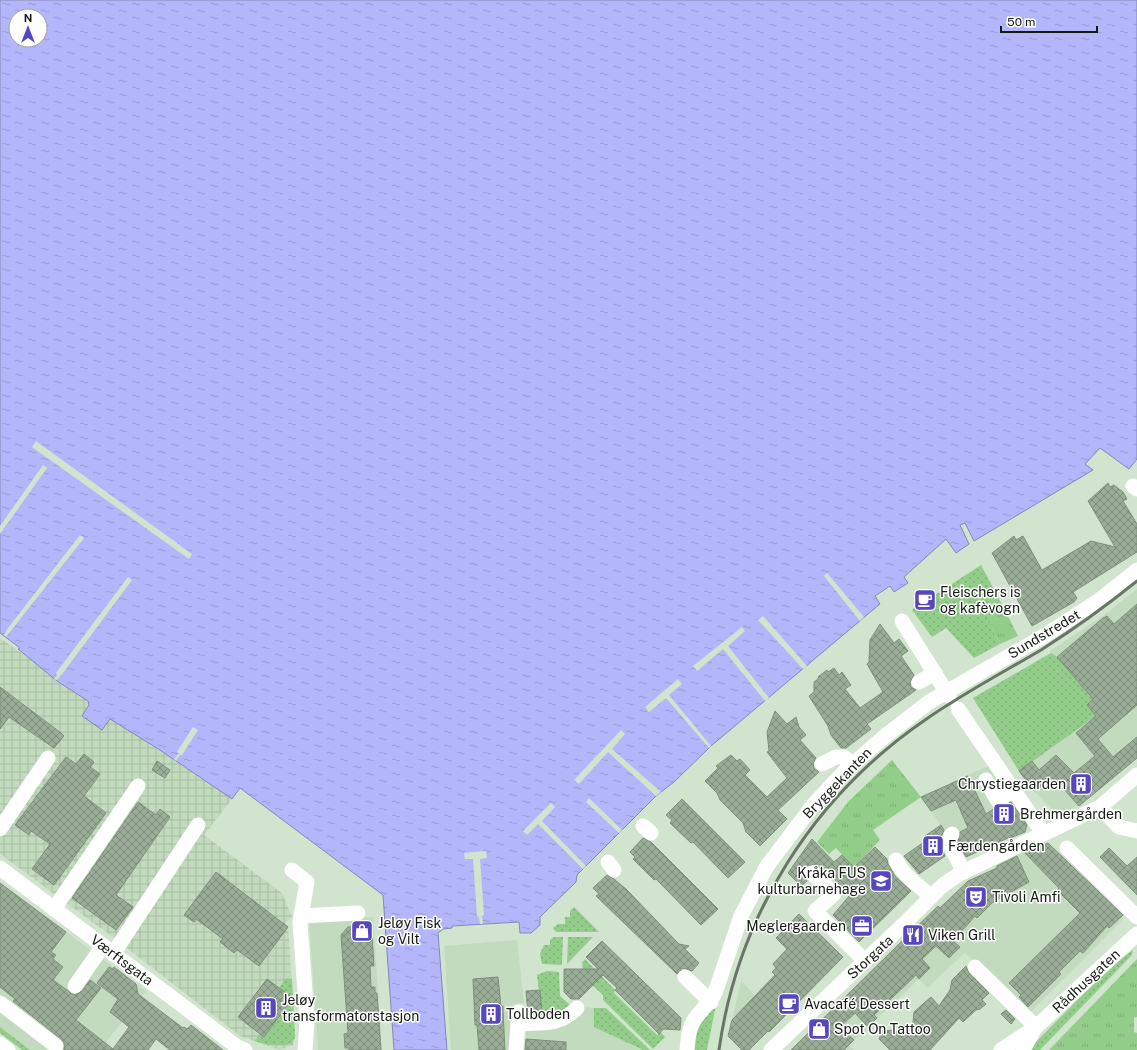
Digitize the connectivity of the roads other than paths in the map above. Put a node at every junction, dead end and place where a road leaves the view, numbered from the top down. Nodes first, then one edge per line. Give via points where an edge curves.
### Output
1 (1137, 570) edge
2 (902, 621) dead end
3 (935, 673) junction
4 (919, 682) dead end
5 (948, 694) junction
6 (962, 718) dead end
7 (48, 758) dead end
8 (822, 764) dead end
9 (851, 765) junction
10 (1137, 775) edge
11 (986, 780) dead end
12 (138, 786) dead end
13 (1014, 790) junction
14 (1100, 807) junction
15 (198, 825) dead end
16 (0, 829) edge
17 (1137, 831) edge
18 (1043, 833) junction
19 (952, 834) dead end
20 (1067, 848) dead end
21 (896, 860) dead end
22 (0, 868) edge
23 (292, 870) dead end
24 (964, 872) junction
25 (812, 873) dead end
26 (931, 897) junction
27 (54, 909) junction
28 (358, 912) dead end
29 (1137, 917) edge
30 (300, 919) junction
31 (1137, 934) edge
32 (108, 950) junction
33 (865, 961) junction
34 (975, 967) dead end
35 (685, 977) dead end
36 (75, 986) dead end
37 (711, 1002) junction
38 (0, 1003) edge
39 (577, 1008) dead end
40 (1036, 1028) junction
41 (0, 1044) edge
42 (56, 1046) dead end
43 (8, 1050) edge
44 (244, 1050) edge
45 (305, 1050) edge
46 (516, 1050) edge
47 (687, 1050) edge
48 (771, 1050) edge
49 (1001, 1050) edge
50 (1022, 1050) edge

1 - 5 street, Sundstredet via 1098,601
2 - 3 street
3 - 4 street
3 - 5 street
5 - 9 street, Bryggekanten via 929,702
6 - 13 street via 984,753
7 - 16 street
8 - 9 street via 836,757 844,757
9 - 37 street, Bryggekanten via 814,804 767,866 741,916
10 - 14 street, Storgata
11 - 13 street via 997,800
12 - 27 street
13 - 18 street
14 - 17 street via 1118,827
14 - 18 street, Storgata
15 - 32 street
18 - 24 street, Storgata
19 - 24 street via 948,842
20 - 29 street
21 - 26 street via 910,879
22 - 27 street, Værftsgata
23 - 30 street via 306,882
24 - 26 street, Storgata via 943,885
25 - 33 street via 836,897 815,911
26 - 33 street, Storgata
27 - 32 street, Værftsgata
28 - 30 street
30 - 45 street via 307,1020
31 - 40 street, Rådhusgaten
32 - 36 street
32 - 44 street, Værftsgata
33 - 48 street, Storgata
34 - 40 street
35 - 37 street
37 - 47 street, Bryggekanten via 693,1023
38 - 42 street
39 - 46 street via 566,1018 555,1023 518,1018
40 - 49 street
40 - 50 street
41 - 43 street

